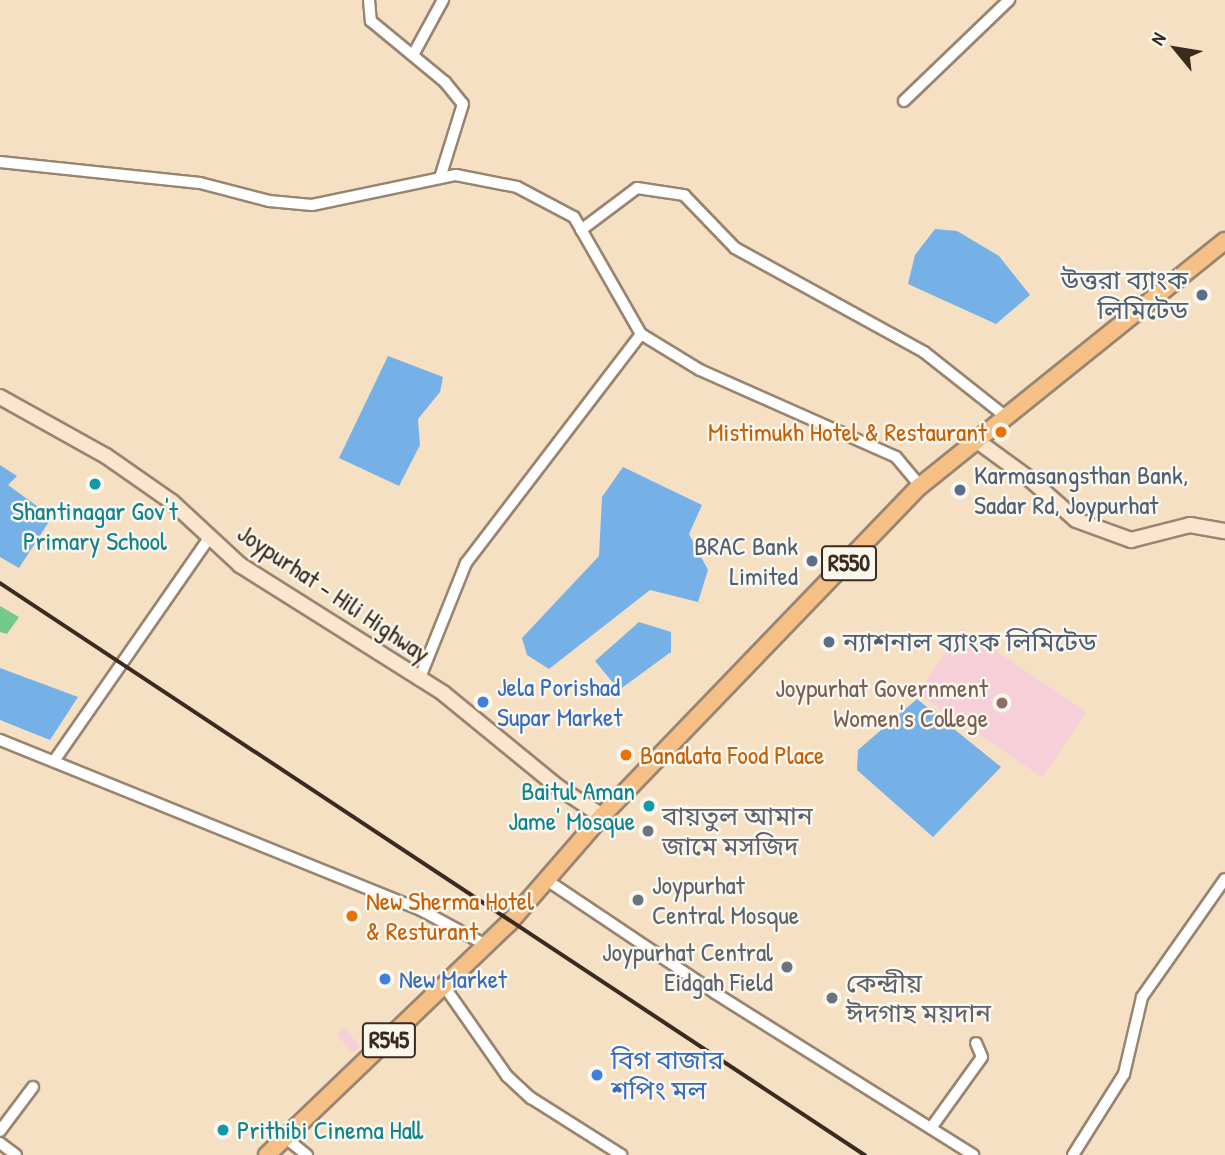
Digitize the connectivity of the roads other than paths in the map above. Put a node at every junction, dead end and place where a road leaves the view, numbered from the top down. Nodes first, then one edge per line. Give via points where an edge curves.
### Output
1 (369, 0) edge
2 (443, 0) edge
3 (1009, 0) edge
4 (413, 55) junction
5 (904, 101) dead end
6 (0, 162) edge
7 (440, 178) junction
8 (581, 230) junction
9 (1225, 241) edge
10 (641, 334) junction
11 (0, 397) edge
12 (1005, 416) junction
13 (976, 440) junction
14 (920, 486) junction
15 (1225, 531) edge
16 (209, 538) junction
17 (419, 680) junction
18 (0, 740) edge
19 (54, 761) junction
20 (602, 816) junction
21 (1225, 879) edge
22 (548, 881) junction
23 (509, 923) joint
24 (486, 945) junction
25 (444, 985) junction
26 (976, 1043) dead end
27 (33, 1087) dead end
28 (931, 1128) junction
29 (0, 1130) edge
30 (287, 1139) junction
31 (0, 1143) edge
32 (16, 1155) edge
33 (267, 1155) edge
34 (307, 1155) edge
35 (621, 1155) edge
36 (973, 1155) edge
37 (1073, 1155) edge

1 - 4 street via 371,21
2 - 4 street
3 - 5 street
4 - 7 street via 464,104
6 - 7 street via 200,183 269,201 312,205
7 - 8 street via 456,175 517,187 574,217
8 - 10 street
8 - 12 street via 637,188 684,195 735,248 923,352
9 - 12 main road, R550
10 - 14 street via 700,370 896,457
10 - 17 street via 466,563
11 - 16 main road, Joypurhat - Hili Highway via 106,456 172,502
12 - 13 main road, R550
13 - 14 main road, R550
13 - 15 main road via 1076,520 1131,540 1190,525
14 - 20 main road, R550
16 - 17 main road, Joypurhat - Hili Highway via 240,565
16 - 19 street
17 - 20 main road, Joypurhat - Hili Highway
18 - 19 street
19 - 24 street via 421,910
20 - 22 main road, R550
21 - 37 street via 1142,997 1124,1074
22 - 23 main road, R550
22 - 28 street via 715,993
23 - 24 main road, R545
24 - 25 main road, R545
25 - 30 main road, R545
25 - 35 street via 507,1076 531,1098
26 - 28 street via 982,1057
27 - 29 street
28 - 36 street
30 - 33 main road, R545
30 - 34 street
31 - 32 street

